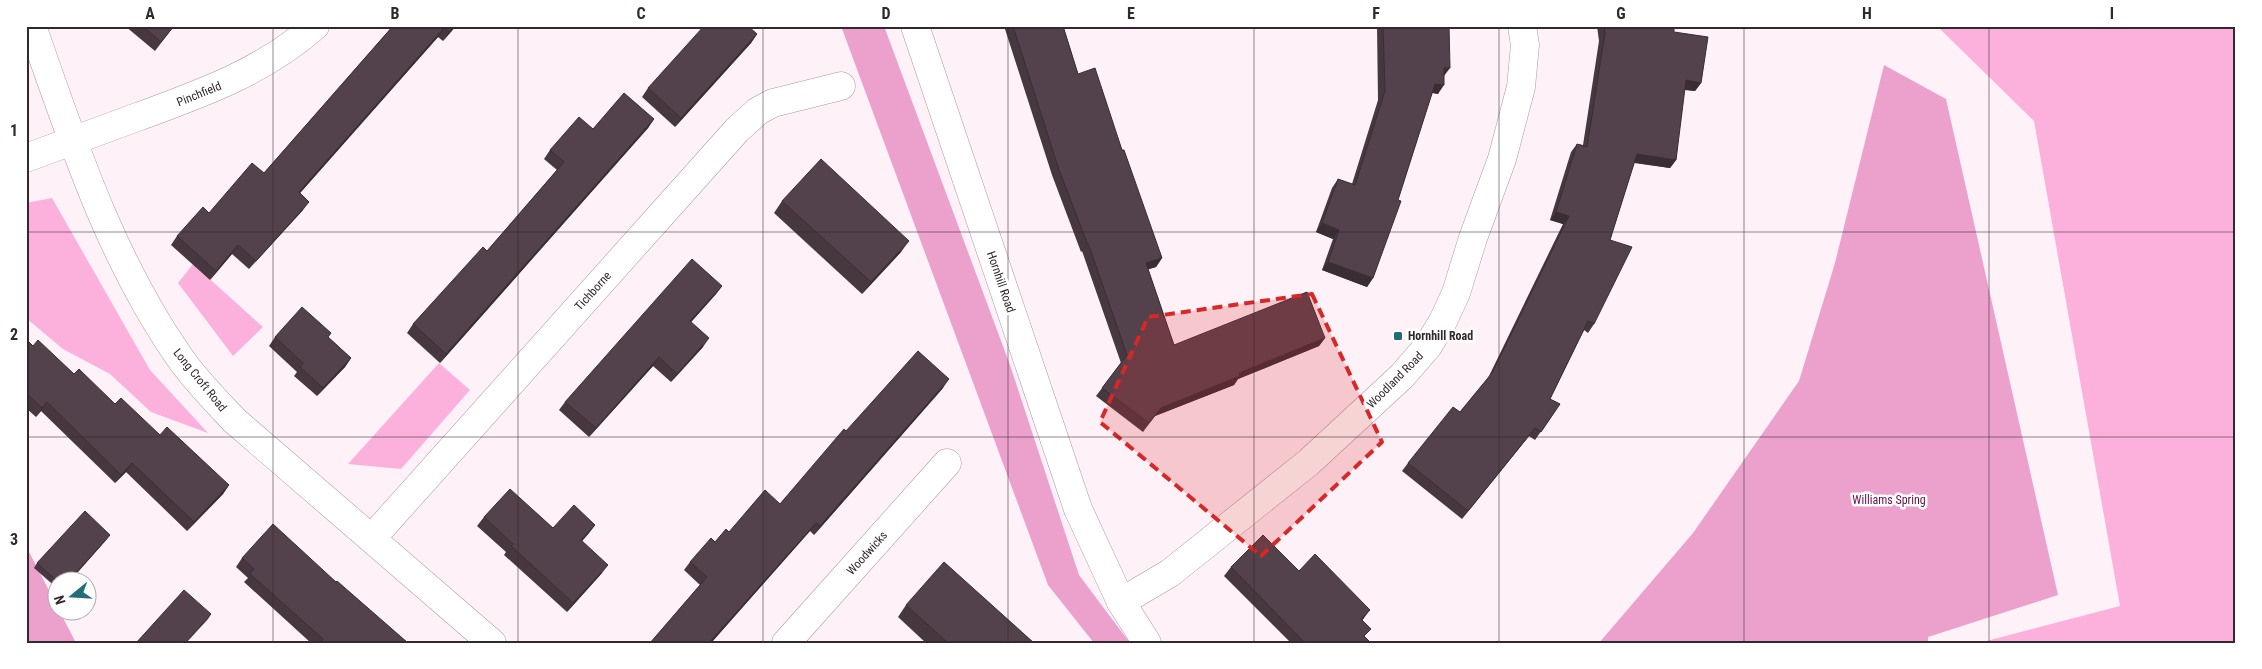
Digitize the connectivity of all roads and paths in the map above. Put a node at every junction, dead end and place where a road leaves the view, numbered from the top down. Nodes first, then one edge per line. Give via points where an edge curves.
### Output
1 (32, 26) edge
2 (315, 26) edge
3 (915, 26) edge
4 (1522, 26) edge
5 (841, 86) dead end
6 (72, 141) junction
7 (26, 158) edge
8 (947, 463) dead end
9 (372, 538) junction
10 (1121, 602) junction
11 (492, 643) edge
12 (786, 643) edge
13 (1147, 643) edge

1 - 6 street, Long Croft Road
2 - 6 street, Pinchfield via 274,57 214,89
3 - 10 street, Hornhill Road via 1078,509
4 - 10 street, Woodland Road via 1525,45 1521,87 1502,159 1472,238 1456,293 1428,346 1402,376 1309,462 1170,573
5 - 9 street, Tichborne via 773,103 737,130
6 - 7 street, Pinchfield
6 - 9 street, Long Croft Road via 132,279 181,358 235,421
8 - 12 street, Woodwicks
9 - 11 street, Long Croft Road
10 - 13 street, Hornhill Road

